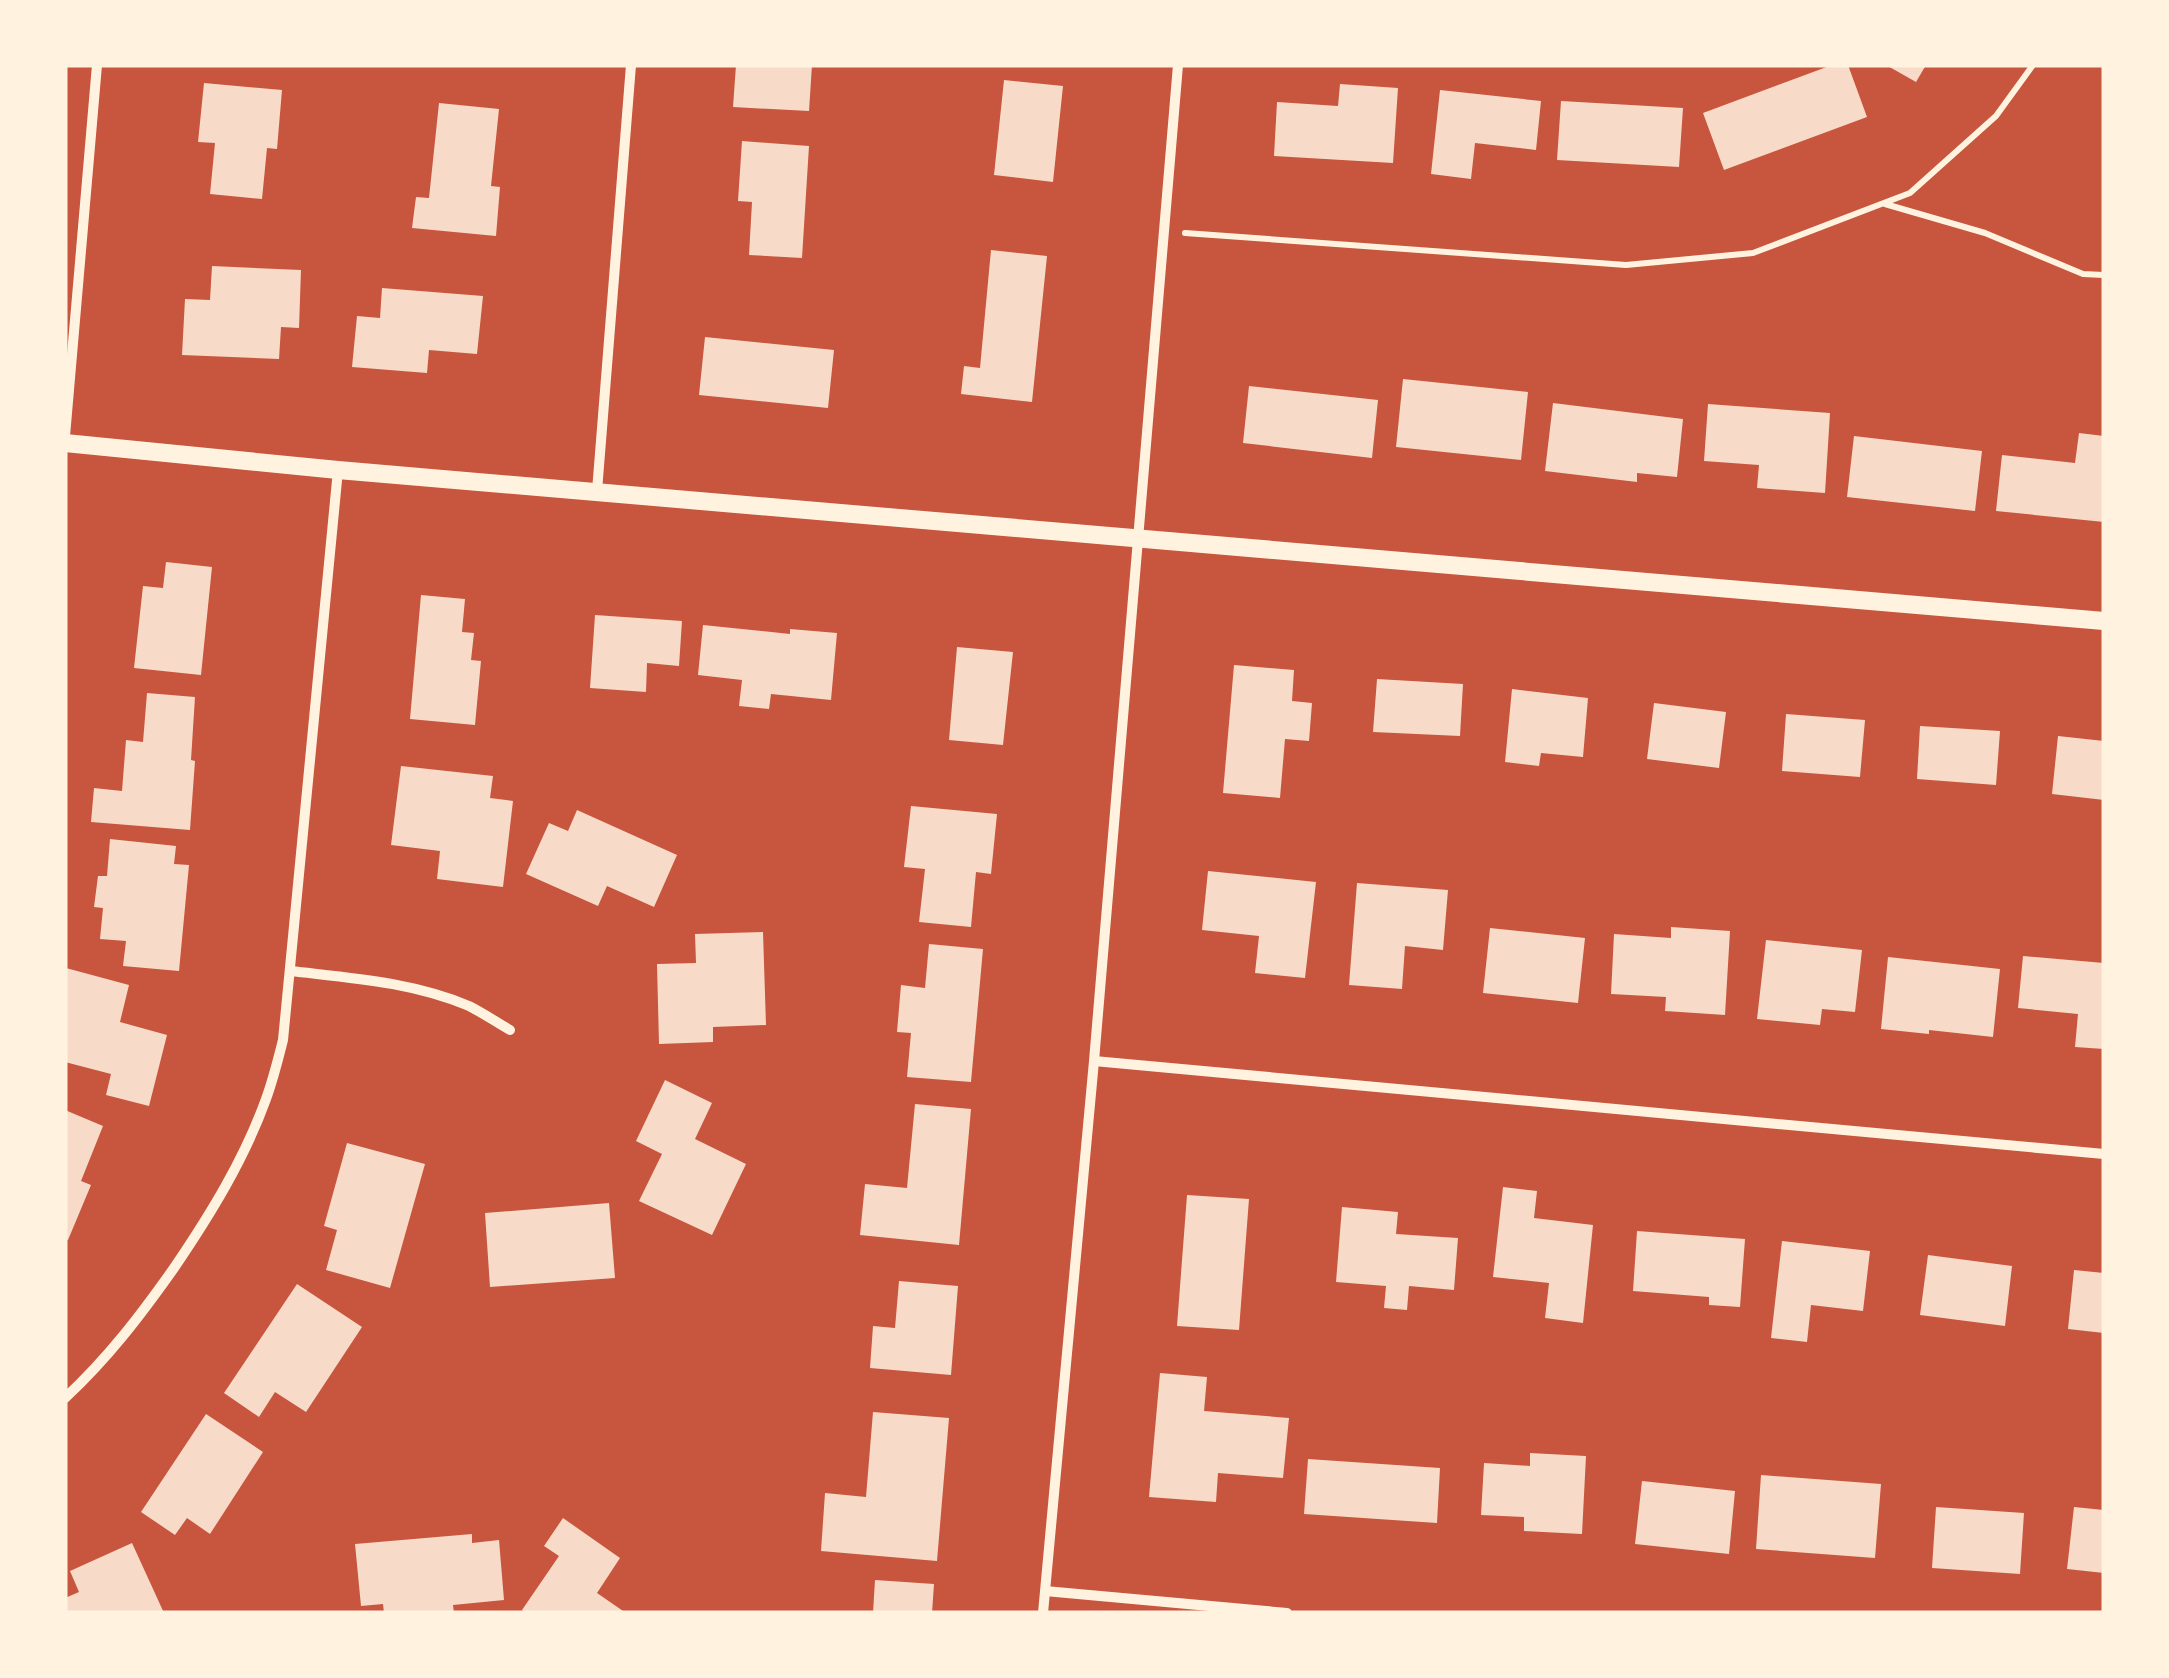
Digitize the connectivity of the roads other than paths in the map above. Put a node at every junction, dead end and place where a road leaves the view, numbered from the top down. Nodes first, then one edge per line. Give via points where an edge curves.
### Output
1 (97, 65) edge
2 (631, 65) edge
3 (1178, 65) edge
4 (65, 439) edge
5 (338, 470) junction
6 (597, 491) junction
7 (1138, 538) junction
8 (2104, 621) edge
9 (291, 971) junction
10 (510, 1030) dead end
11 (1094, 1061) junction
12 (2104, 1154) edge
13 (65, 1398) edge
14 (1045, 1591) junction
15 (1043, 1613) edge
16 (1287, 1613) edge

1 - 4 street
2 - 6 street
3 - 7 street
4 - 5 street
5 - 6 street
5 - 9 street
6 - 7 street
7 - 8 street
7 - 11 street
9 - 10 street via 395,984 460,1003
9 - 13 street via 284,1040 236,1169 139,1318
11 - 12 street
11 - 14 street
14 - 15 street
14 - 16 street

